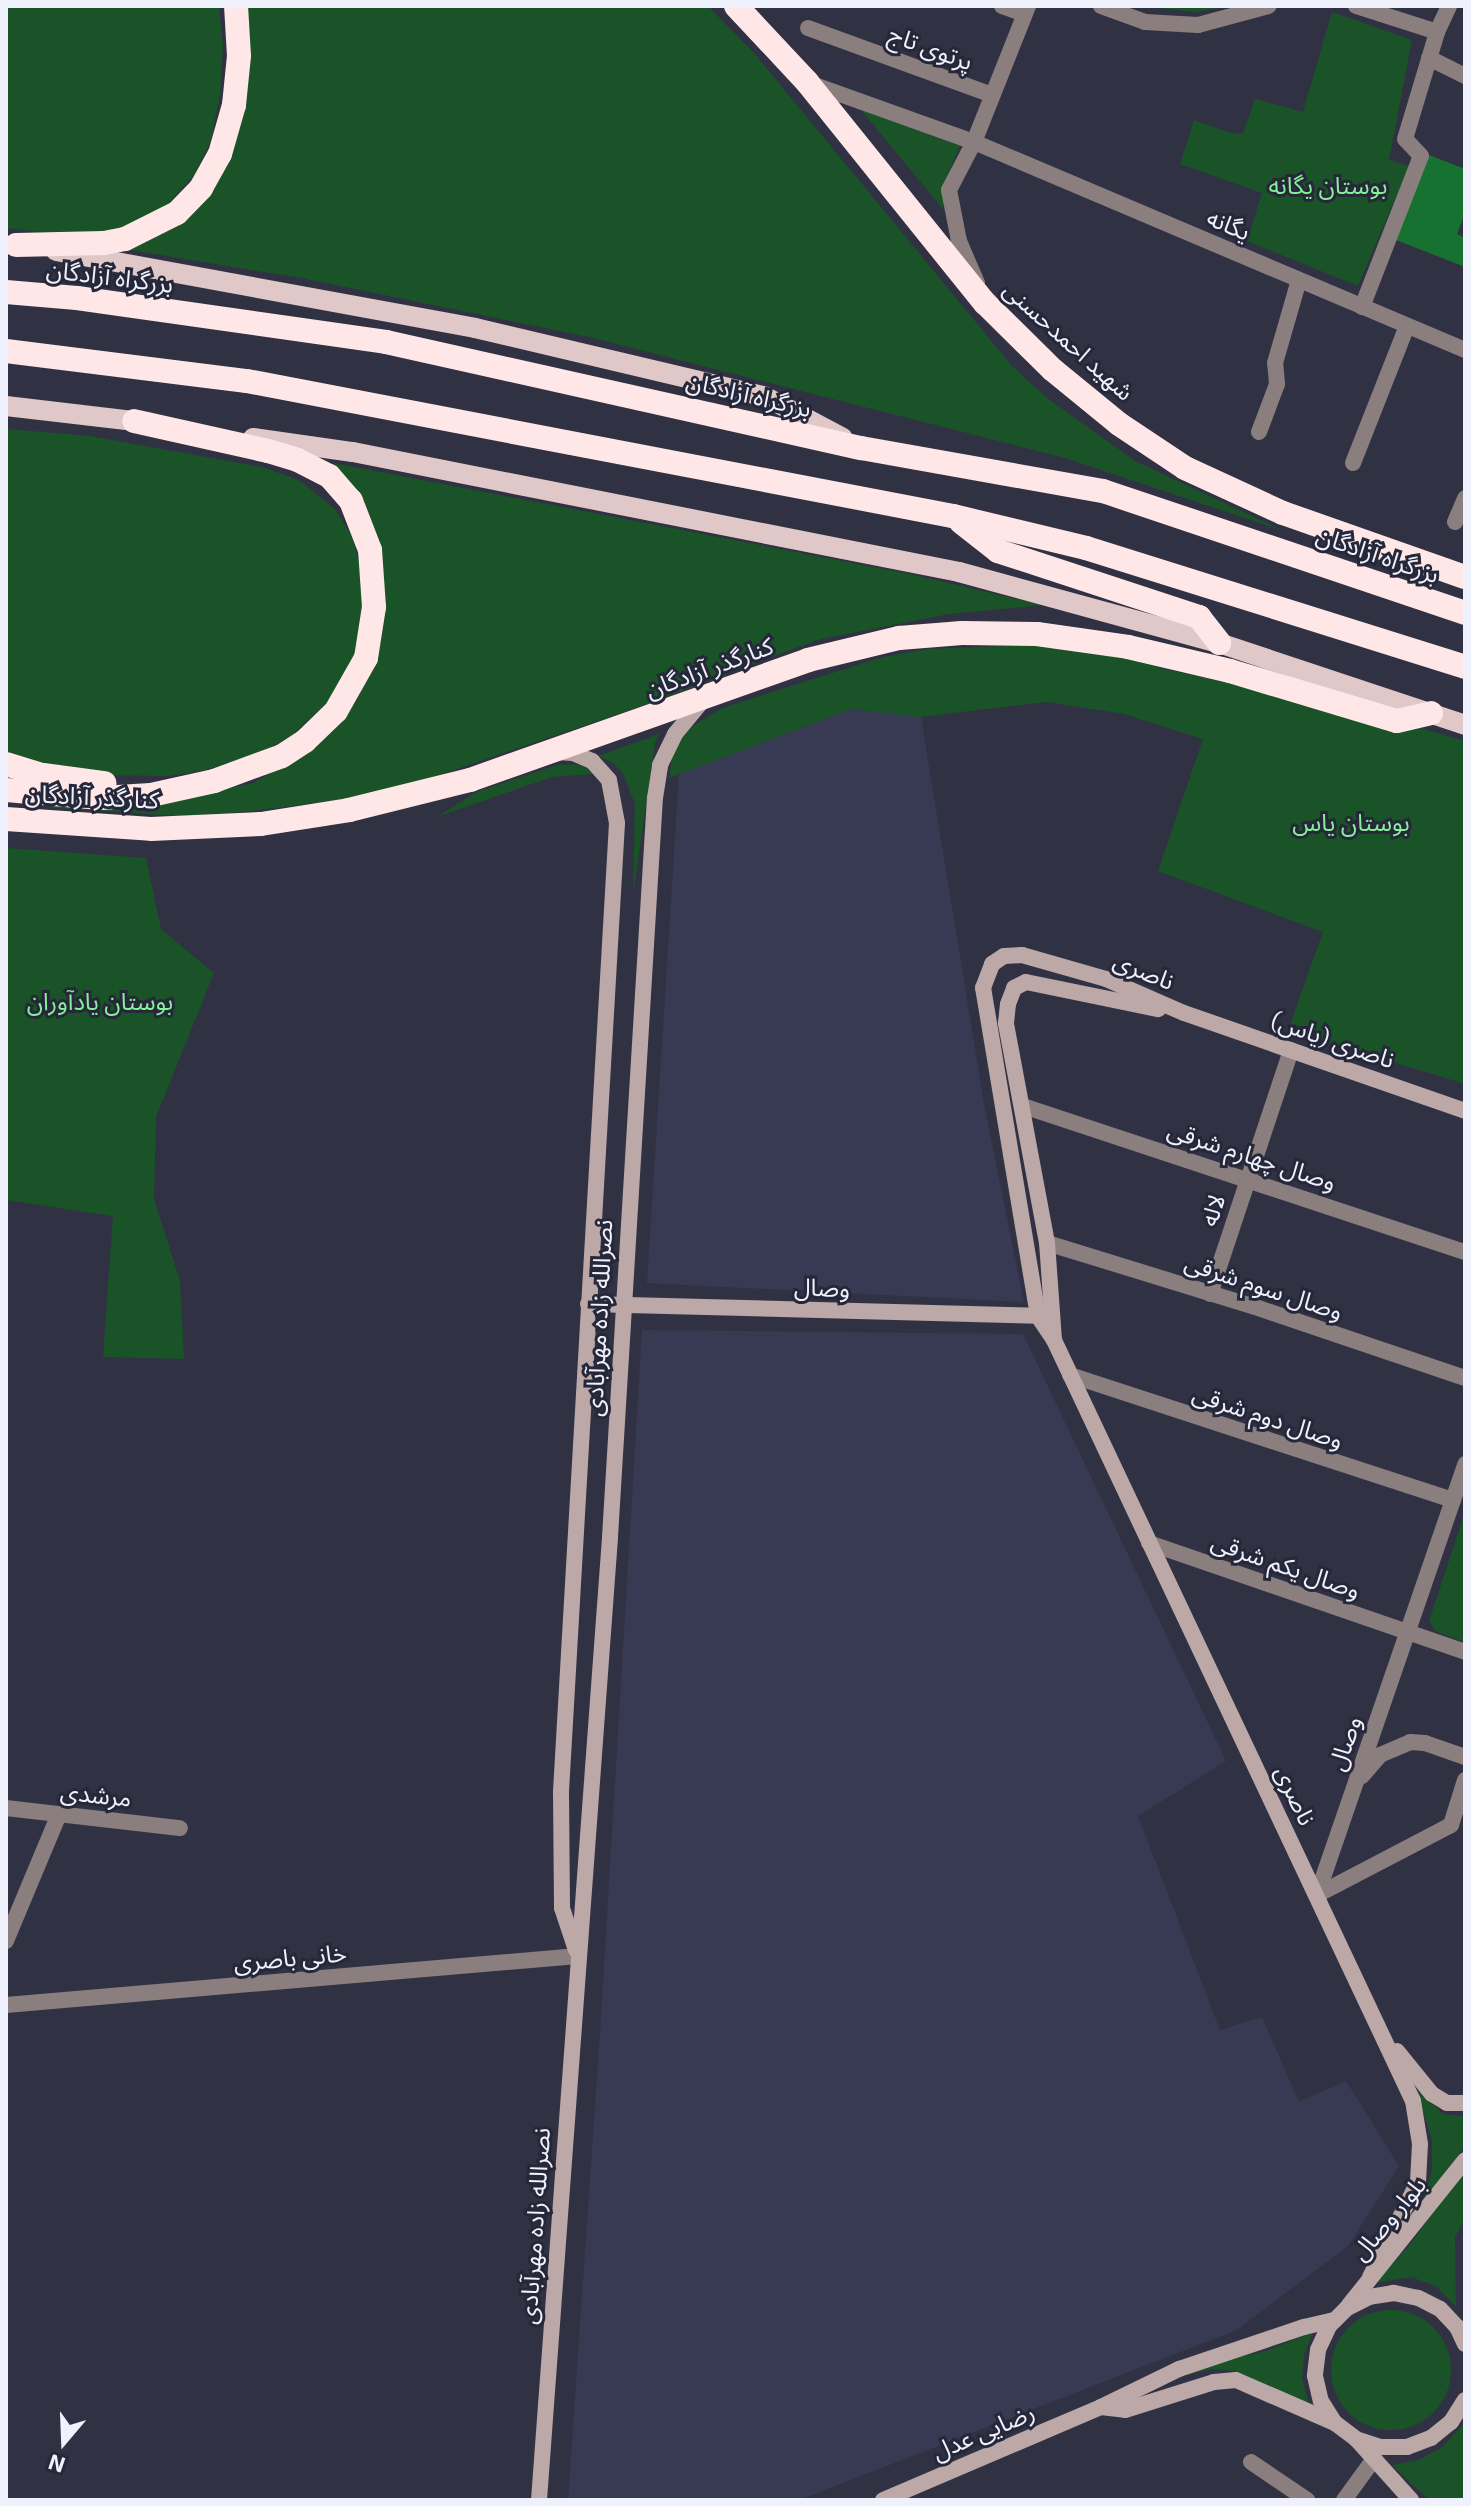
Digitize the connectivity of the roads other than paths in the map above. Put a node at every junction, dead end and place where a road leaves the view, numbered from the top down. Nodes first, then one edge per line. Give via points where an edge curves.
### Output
1 (236, 6) edge
2 (736, 6) edge
3 (1002, 6) edge
4 (1101, 6) edge
5 (1269, 6) edge
6 (1356, 6) edge
7 (1449, 6) edge
8 (1026, 10) edge
9 (808, 28) dead end
10 (1437, 32) junction
11 (1429, 58) junction
12 (1465, 76) edge
13 (807, 82) junction
14 (992, 95) junction
15 (974, 142) junction
16 (11, 244) edge
17 (1299, 280) junction
18 (6, 292) edge
19 (985, 303) junction
20 (1362, 307) junction
21 (1407, 326) junction
22 (1465, 350) edge
23 (6, 351) edge
24 (6, 406) edge
25 (134, 421) junction
26 (1259, 432) dead end
27 (861, 448) junction
28 (1353, 463) dead end
29 (1465, 498) edge
30 (953, 516) junction
31 (1455, 522) dead end
32 (1465, 577) edge
33 (1465, 613) edge
34 (1219, 643) junction
35 (1465, 667) edge
36 (705, 698) junction
37 (1431, 713) junction
38 (1465, 725) edge
39 (550, 752) junction
40 (6, 764) edge
41 (186, 788) junction
42 (6, 790) edge
43 (6, 819) edge
44 (1184, 1013) junction
45 (1291, 1050) junction
46 (1023, 1106) junction
47 (1465, 1111) edge
48 (1248, 1178) junction
49 (1047, 1243) junction
50 (1465, 1252) edge
51 (1210, 1294) junction
52 (588, 1304) junction
53 (622, 1305) junction
54 (1046, 1316) junction
55 (1070, 1375) junction
56 (1465, 1378) edge
57 (1465, 1464) edge
58 (1453, 1500) junction
59 (1149, 1543) junction
60 (1407, 1633) junction
61 (1465, 1652) edge
62 (1465, 1757) edge
63 (1465, 1780) edge
64 (1355, 1783) junction
65 (6, 1808) edge
66 (59, 1814) junction
67 (180, 1828) dead end
68 (1317, 1895) junction
69 (6, 1941) edge
70 (578, 1956) junction
71 (6, 2005) edge
72 (1378, 2028) junction
73 (1465, 2103) edge
74 (1465, 2160) edge
75 (1370, 2277) junction
76 (1347, 2308) junction
77 (1335, 2320) junction
78 (1465, 2344) edge
79 (1465, 2400) edge
80 (1101, 2407) junction
81 (1335, 2423) junction
82 (1356, 2439) junction
83 (1374, 2459) junction
84 (1251, 2462) dead end
85 (539, 2500) edge
86 (883, 2500) edge
87 (1307, 2500) edge
88 (1344, 2500) edge
89 (1411, 2500) edge

1 - 16 highway via 239,56 234,105 220,154 201,188 177,213 125,239
2 - 13 highway, شهید احمدحسنی
3 - 8 street
4 - 5 street via 1145,22 1198,25
6 - 10 street
7 - 10 street
8 - 14 street
9 - 14 street, پرتوی تاج
10 - 11 street
11 - 12 street
11 - 20 street via 1405,139 1421,156
13 - 15 street, یگانه
13 - 19 highway, شهید احمدحسنی
14 - 15 street
15 - 17 street, یگانه
15 - 19 street via 949,190 959,241
16 - 27 main road via 460,325 766,397
17 - 20 street, یگانه
17 - 26 street via 1275,363 1277,384
18 - 27 highway, بزرگراه آزادگان via 386,342
19 - 32 highway, شهید احمدحسنی via 1053,370 1119,424 1185,468 1283,513
20 - 21 street, یگانه
21 - 22 street, یگانه
21 - 28 street
23 - 30 highway via 247,381
24 - 25 main road, کنارگذر آزادگان
25 - 34 main road, کنارگذر آزادگان via 353,452 756,530 959,572
25 - 41 highway via 268,451 329,476 351,501 370,550 372,636 354,685 336,711 282,756
27 - 33 highway, بزرگراه آزادگان via 1103,491
29 - 31 street
30 - 34 highway via 998,551 1199,617
30 - 35 highway via 1086,548
34 - 37 main road, کنارگذر آزادگان
36 - 37 highway, کنارگذر آزادگان via 808,660 899,638 1037,634 1128,647 1230,671 1397,721
36 - 39 highway, کنارگذر آزادگان
36 - 53 street, نصرالله زاده مهرآبادی via 675,734 660,765
37 - 38 main road, کنارگذر آزادگان
39 - 43 highway, کنارگذر آزادگان via 470,780 349,810 261,824 151,829
39 - 52 street, نصرالله زاده مهرآبادی via 592,761 609,780 617,823
40 - 41 highway via 79,781
41 - 42 highway via 101,798
44 - 45 street, ناصری (یاس)
44 - 46 street, ناصری via 1045,983 1026,982 1014,988 1006,1023
44 - 54 street, ناصری via 1106,979 1022,955 1004,956 992,964 983,988 984,1007
45 - 47 street, ناصری (یاس)
45 - 48 street, لاله
46 - 48 street, وصال چهارم شرقی
46 - 49 street, ناصری
48 - 50 street, وصال چهارم شرقی
48 - 51 street, لاله
49 - 51 street, وصال سوم شرقی
49 - 54 street, ناصری
51 - 56 street, وصال سوم شرقی
52 - 53 street, وصال
52 - 70 street, نصرالله زاده مهرآبادی via 561,1792 562,1908
53 - 54 street, وصال
53 - 70 street, نصرالله زاده مهرآبادی
54 - 55 street, ناصری
55 - 58 street, وصال دوم شرقی
55 - 59 street, ناصری
57 - 58 street, وصال
58 - 60 street, وصال
59 - 60 street, وصال یکم شرقی
59 - 68 street, ناصری
60 - 61 street, وصال یکم شرقی
60 - 64 street, وصال
62 - 64 street via 1425,1743 1396,1745
63 - 68 street via 1451,1825
64 - 68 street, وصال
65 - 66 street, مرشدی
66 - 67 street, مرشدی
66 - 69 street
68 - 72 street, ناصری
70 - 71 street, خانی باصری
70 - 85 street, نصرالله زاده مهرآبادی
72 - 73 street via 1432,2094 1447,2103
72 - 75 street, ناصری via 1413,2101 1420,2144 1418,2182
74 - 75 street, بلوار وصال
75 - 76 street, بلوار وصال
76 - 77 street, بلوار وصال
76 - 78 street via 1394,2293 1418,2298 1440,2309
77 - 80 street, رضایی عدل via 1179,2369
77 - 81 street via 1318,2350 1315,2376 1321,2401
79 - 82 street via 1451,2422 1431,2438 1407,2447 1381,2447
80 - 81 street via 1125,2410 1236,2380
80 - 86 street, رضایی عدل
81 - 82 street
82 - 83 street
83 - 88 street
83 - 89 street
84 - 87 street

